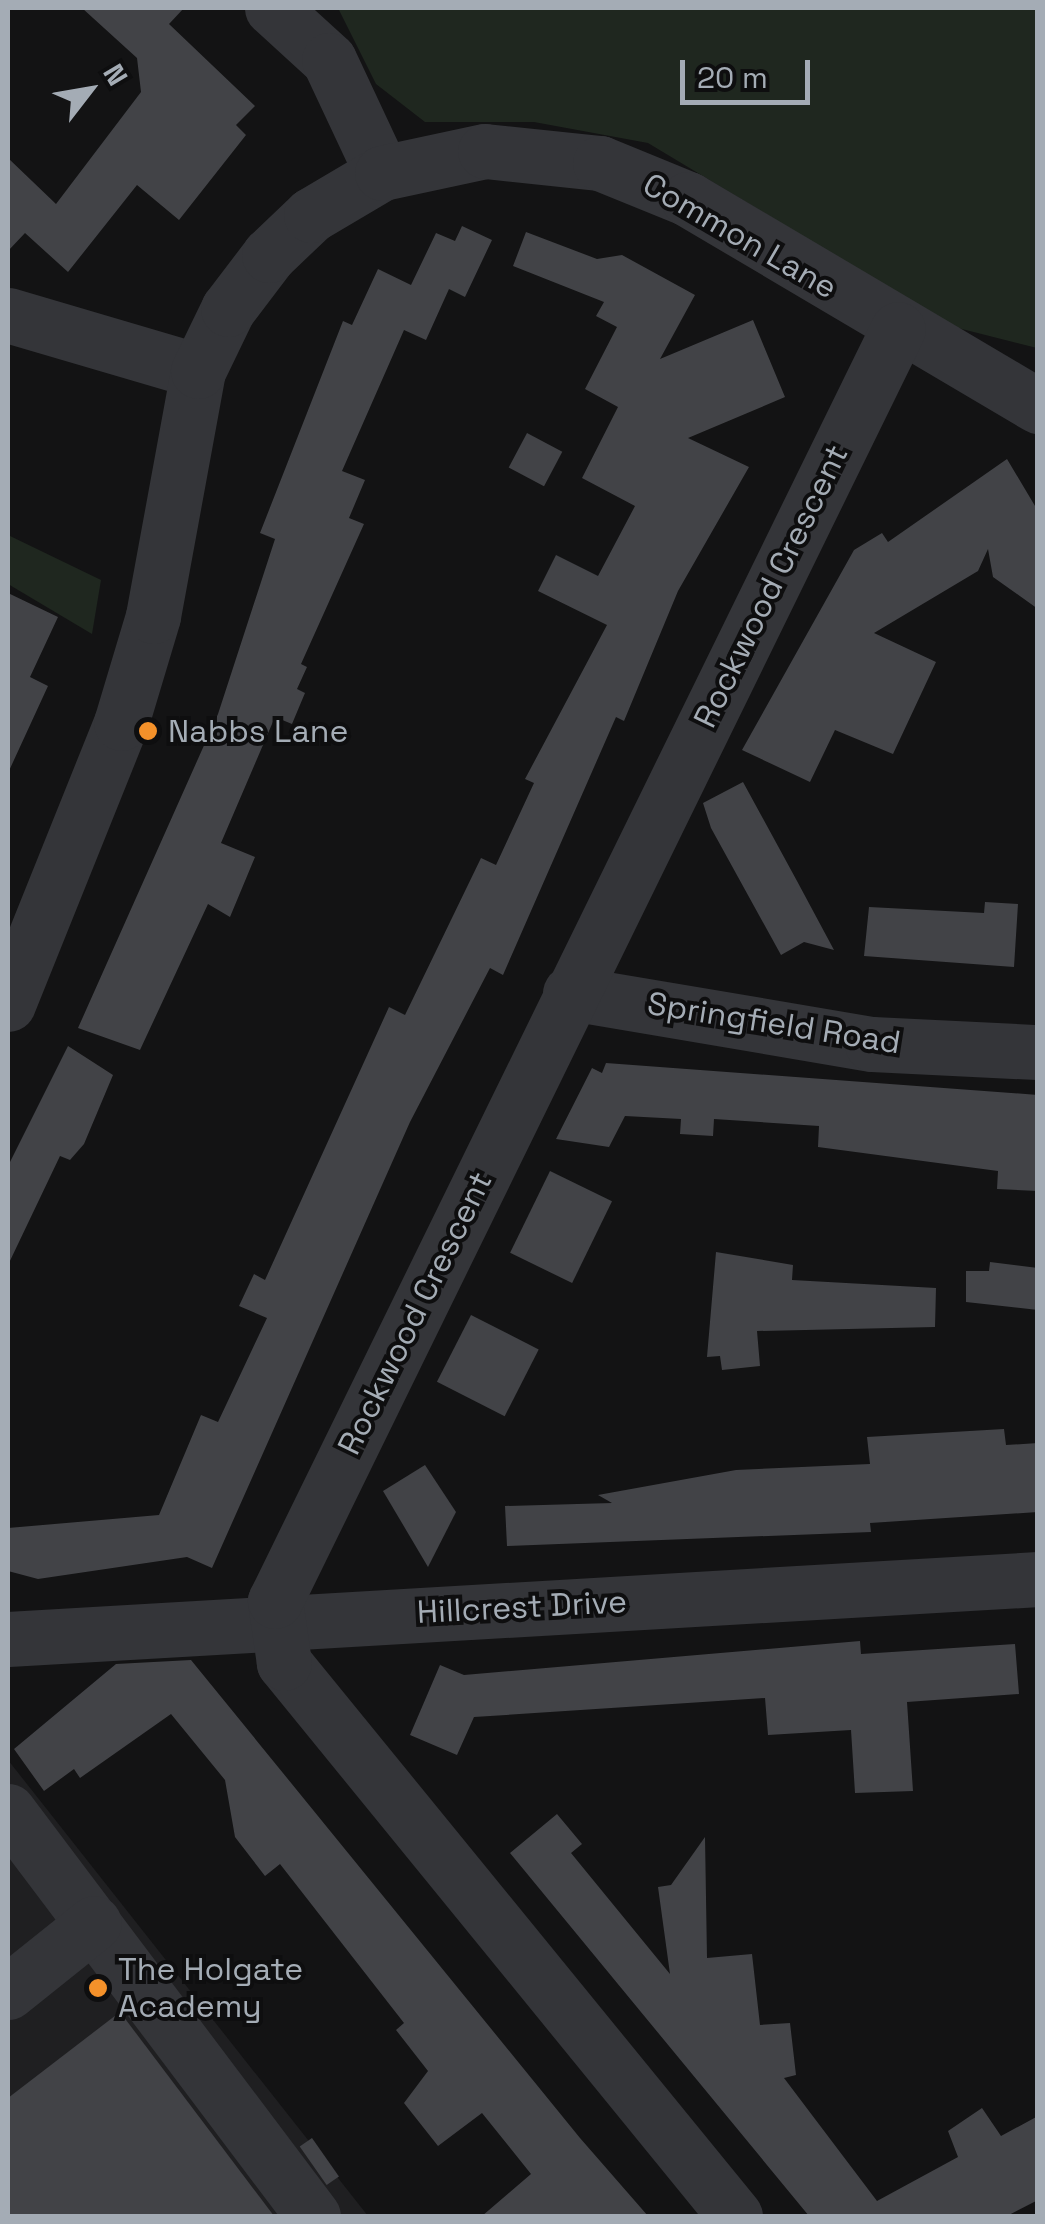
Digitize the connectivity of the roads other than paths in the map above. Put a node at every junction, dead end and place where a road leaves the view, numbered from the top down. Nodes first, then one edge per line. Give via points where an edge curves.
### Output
1 (272, 8) edge
2 (382, 173) junction
3 (8, 315) edge
4 (898, 329) junction
5 (198, 371) junction
6 (1038, 406) edge
7 (570, 993) junction
8 (8, 1004) edge
9 (1038, 1052) edge
10 (1038, 1579) edge
11 (278, 1621) junction
12 (8, 1639) edge
13 (8, 1811) edge
14 (94, 1923) junction
15 (8, 1992) edge
16 (312, 2216) edge
17 (735, 2216) edge

1 - 2 street via 330,60
2 - 4 street, Common Lane via 485,151 600,163 688,199
2 - 5 street via 310,215 269,255 228,309
3 - 5 street
4 - 6 street, Common Lane
4 - 7 street, Rockwood Crescent
5 - 8 street via 152,616 121,723
7 - 9 street, Springfield Road via 872,1044
7 - 11 street, Rockwood Crescent via 275,1601
10 - 11 street, Hillcrest Drive
11 - 12 street, Hillcrest Drive
11 - 17 street, Rockwood Crescent via 284,1663
13 - 14 street
14 - 15 street
14 - 16 street

